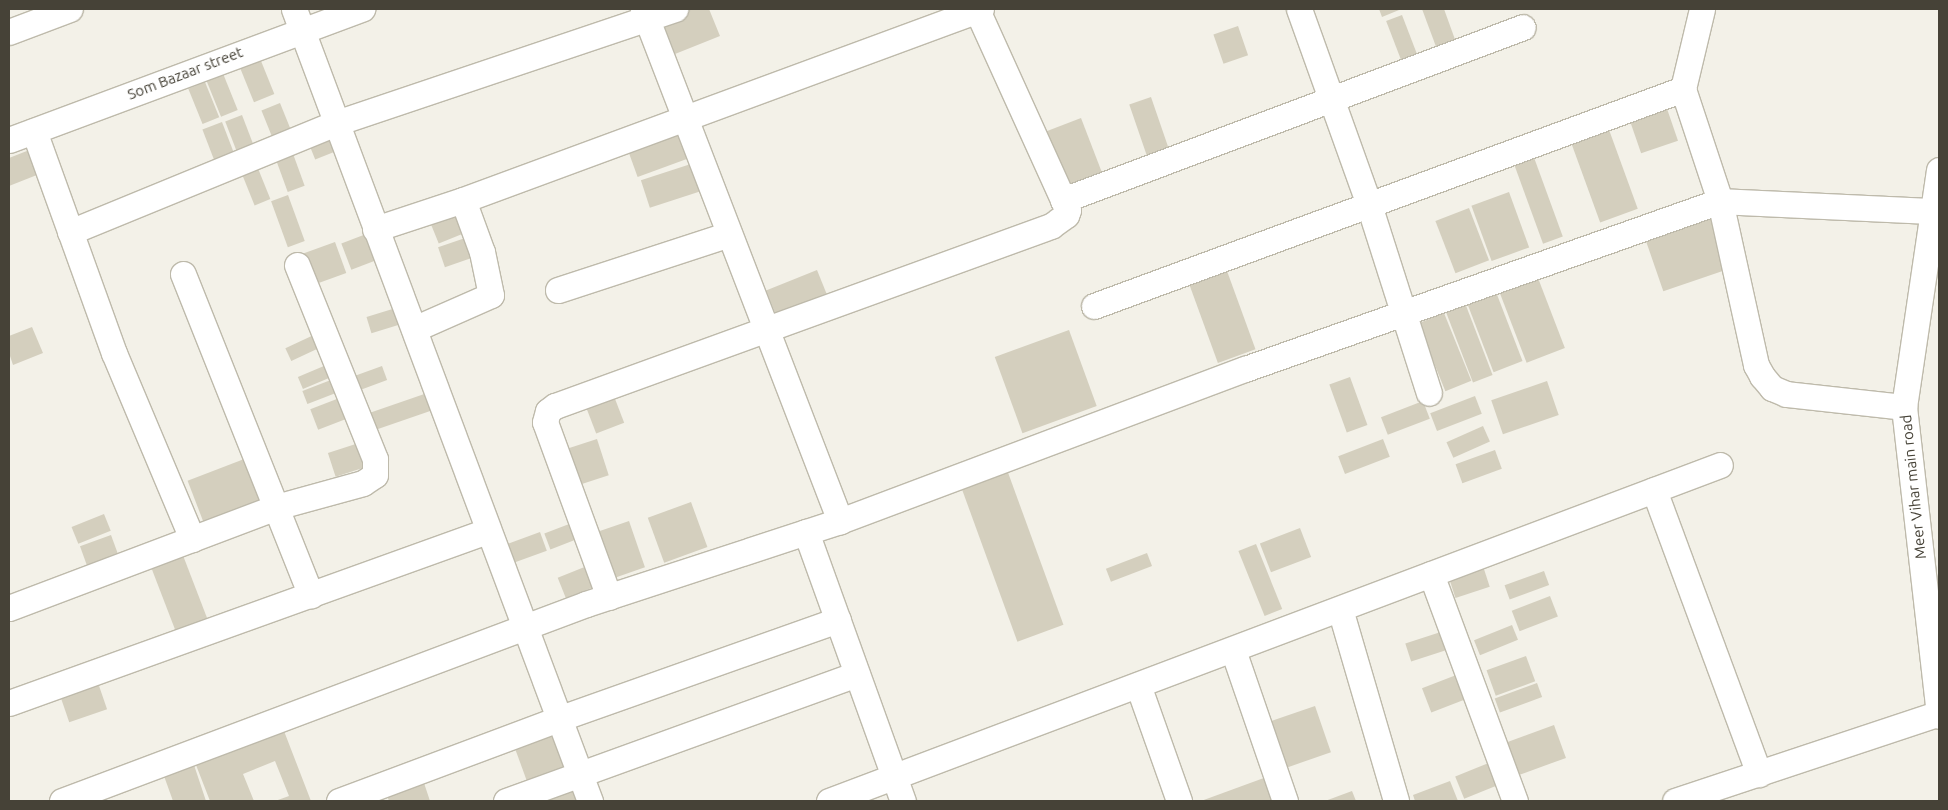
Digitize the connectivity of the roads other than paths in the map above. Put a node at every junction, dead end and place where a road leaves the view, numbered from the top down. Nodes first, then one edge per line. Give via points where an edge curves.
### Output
1 (70, 9) edge
2 (362, 9) edge
3 (675, 9) edge
4 (979, 9) edge
5 (1299, 9) edge
6 (1702, 9) edge
7 (645, 14) edge
8 (298, 19) edge
9 (1523, 27) dead end
10 (9, 32) edge
11 (1683, 89) junction
12 (1332, 100) junction
13 (684, 118) junction
14 (336, 123) junction
15 (34, 130) junction
16 (9, 140) edge
17 (1937, 192) edge
18 (462, 200) junction
19 (1063, 200) junction
20 (1720, 201) junction
21 (1368, 205) junction
22 (375, 230) junction
23 (70, 232) junction
24 (729, 234) junction
25 (297, 265) dead end
26 (183, 274) dead end
27 (558, 290) dead end
28 (1094, 306) dead end
29 (1402, 313) junction
30 (414, 329) junction
31 (767, 330) junction
32 (1429, 394) dead end
33 (1904, 406) junction
34 (1720, 465) dead end
35 (1654, 490) junction
36 (276, 507) junction
37 (840, 521) junction
38 (487, 531) junction
39 (806, 532) junction
40 (192, 539) junction
41 (1431, 574) junction
42 (310, 595) junction
43 (609, 597) junction
44 (9, 608) edge
45 (1340, 609) junction
46 (838, 620) junction
47 (523, 628) junction
48 (1935, 648) edge
49 (1233, 650) junction
50 (857, 674) junction
51 (1138, 685) junction
52 (9, 702) edge
53 (1939, 715) edge
54 (558, 719) junction
55 (580, 774) junction
56 (1759, 774) junction
57 (894, 778) junction
58 (1687, 799) edge
59 (62, 801) edge
60 (339, 801) edge
61 (506, 801) edge
62 (590, 801) edge
63 (829, 801) edge
64 (903, 801) edge
65 (1179, 801) edge
66 (1285, 801) edge
67 (1396, 801) edge
68 (1515, 801) edge

1 - 10 street
2 - 8 street, Som Bazaar street
3 - 7 street
4 - 13 street
4 - 19 street
5 - 12 street
6 - 11 street
7 - 13 street
7 - 14 street
8 - 14 street
8 - 15 street, Som Bazaar street
9 - 12 street
11 - 20 street
11 - 21 street
12 - 19 street
12 - 21 street
13 - 18 street
13 - 24 street
14 - 22 street
14 - 23 street
15 - 16 street, Som Bazaar street
15 - 23 street
17 - 20 street
17 - 33 street, Meer Vihar main road
18 - 22 street
18 - 30 street via 482,252 491,295
19 - 31 street via 1068,210 1066,215 1050,226
20 - 29 street
20 - 33 street via 1756,365 1772,388 1786,394
21 - 28 street
21 - 29 street
22 - 30 street
23 - 40 street via 114,353
24 - 27 street
24 - 31 street
25 - 36 street via 375,459 376,469 372,479 363,483
26 - 36 street
29 - 32 street
29 - 37 street
30 - 38 street
31 - 37 street
31 - 43 street via 647,370 548,411 545,422
33 - 48 street, Meer Vihar main road
34 - 35 street
35 - 41 street
35 - 56 street
36 - 40 street
36 - 42 street
37 - 39 street
38 - 42 street
38 - 47 street
39 - 43 street
39 - 46 street
40 - 44 street
41 - 45 street
41 - 68 street
42 - 52 street
43 - 47 street
45 - 49 street
45 - 67 street
46 - 50 street
46 - 54 street
47 - 54 street
47 - 59 street
48 - 53 street, Meer Vihar main road
49 - 51 street
49 - 66 street
50 - 55 street
50 - 57 street
51 - 57 street
51 - 65 street
53 - 56 street
54 - 55 street
54 - 60 street
55 - 61 street
55 - 62 street
56 - 58 street
57 - 63 street
57 - 64 street

